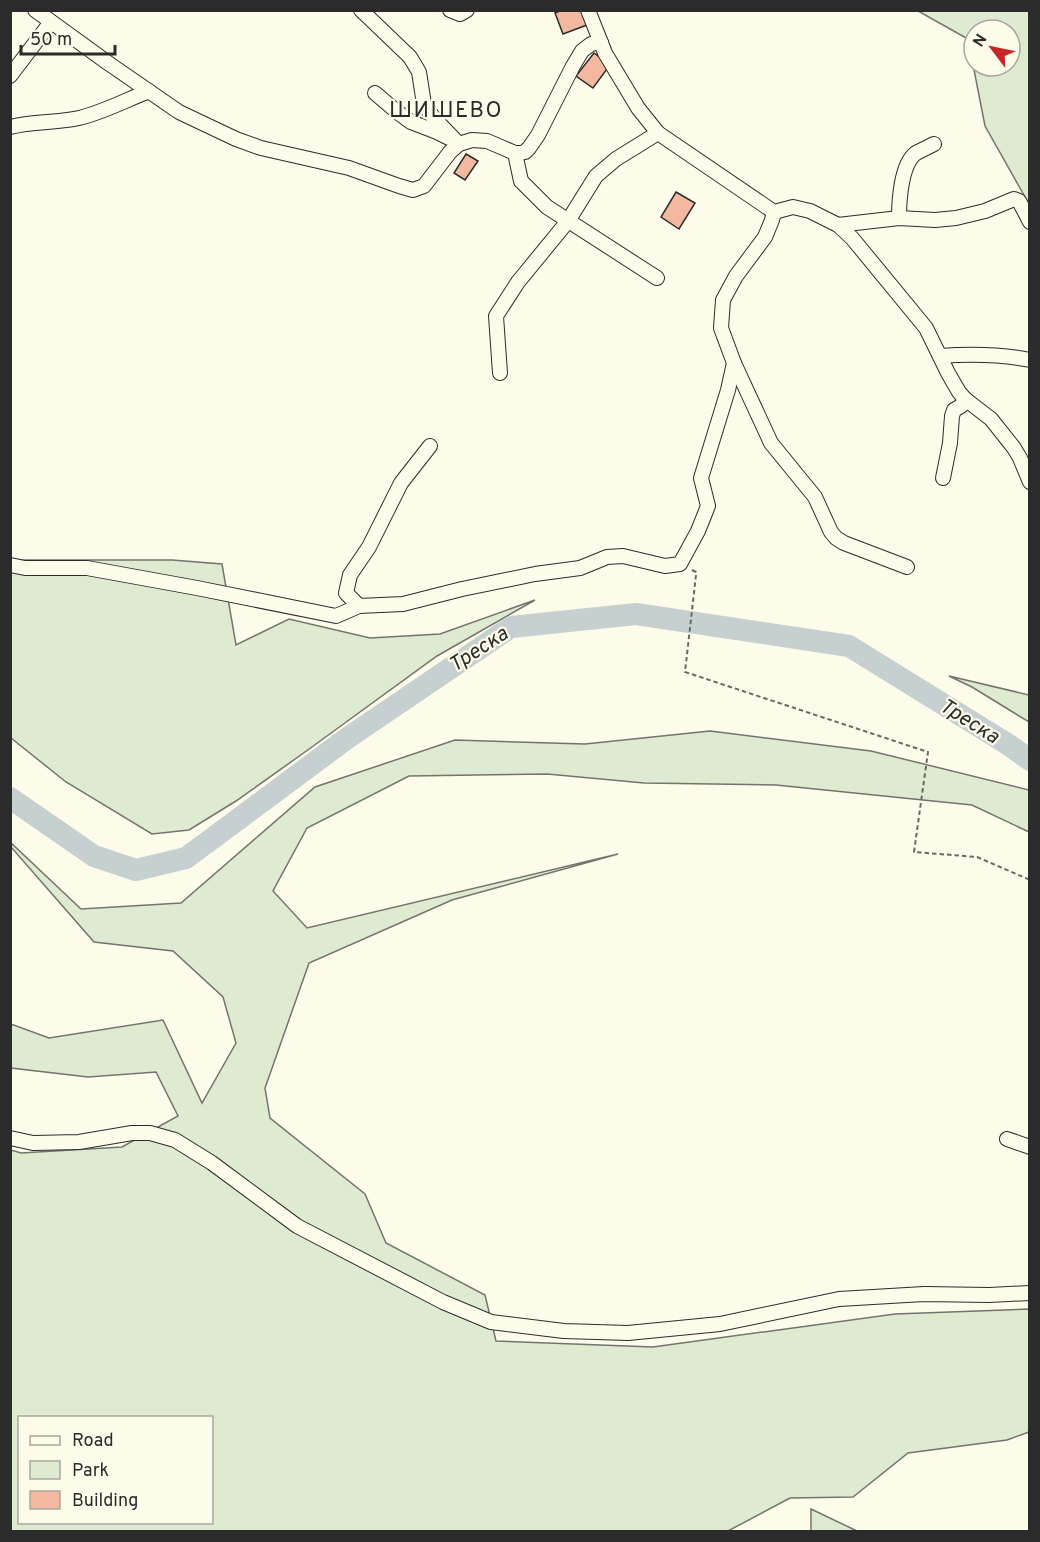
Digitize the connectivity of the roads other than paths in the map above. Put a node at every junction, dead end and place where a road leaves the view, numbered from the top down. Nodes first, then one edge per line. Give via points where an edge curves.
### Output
1 (35, 10) edge
2 (361, 10) edge
3 (450, 10) edge
4 (467, 10) edge
5 (588, 10) edge
6 (51, 22) junction
7 (601, 42) junction
8 (10, 76) edge
9 (149, 91) junction
10 (375, 93) dead end
11 (10, 127) edge
12 (658, 133) junction
13 (459, 144) junction
14 (934, 144) dead end
15 (514, 153) junction
16 (774, 212) junction
17 (898, 218) junction
18 (568, 221) junction
19 (1029, 222) edge
20 (838, 225) junction
21 (657, 278) dead end
22 (940, 356) junction
23 (1029, 360) edge
24 (734, 363) junction
25 (500, 374) dead end
26 (965, 399) junction
27 (430, 446) dead end
28 (943, 478) dead end
29 (1029, 482) edge
30 (10, 565) edge
31 (907, 567) dead end
32 (359, 606) junction
33 (10, 1138) edge
34 (1007, 1139) dead end
35 (1029, 1147) edge
36 (1029, 1293) edge

1 - 6 street
2 - 13 street via 410,57 419,72 424,104
3 - 4 street via 460,14
5 - 7 street
6 - 8 street
6 - 9 street
7 - 12 street via 638,108
7 - 15 street via 582,51 534,142 525,152
9 - 11 street via 78,118
9 - 13 street via 179,112 236,139 349,168 413,190 424,186
10 - 13 street via 411,122
12 - 16 street
12 - 18 street via 596,176
13 - 15 street via 487,141
14 - 17 street via 909,162
15 - 18 street via 521,181
16 - 20 street via 793,207
16 - 24 street via 765,237 723,300 721,328
17 - 19 street via 956,218 1014,199 1019,201
17 - 20 street
18 - 21 street
18 - 25 street via 518,282 496,316
20 - 22 street via 926,328
22 - 23 street
22 - 26 street
24 - 31 street via 771,443 815,497 831,532 844,543
24 - 32 street via 701,478 708,506 680,564 666,566 623,556 607,557 580,568 504,580 403,604
26 - 28 street via 952,416
26 - 29 street via 996,425 1020,459
27 - 32 street via 401,483 369,547 350,575 346,593
30 - 32 street via 87,567 336,616
33 - 36 street via 33,1143 79,1142 150,1133 175,1140 297,1226 443,1302 490,1322 564,1331 628,1333 720,1324 839,1299
34 - 35 street

